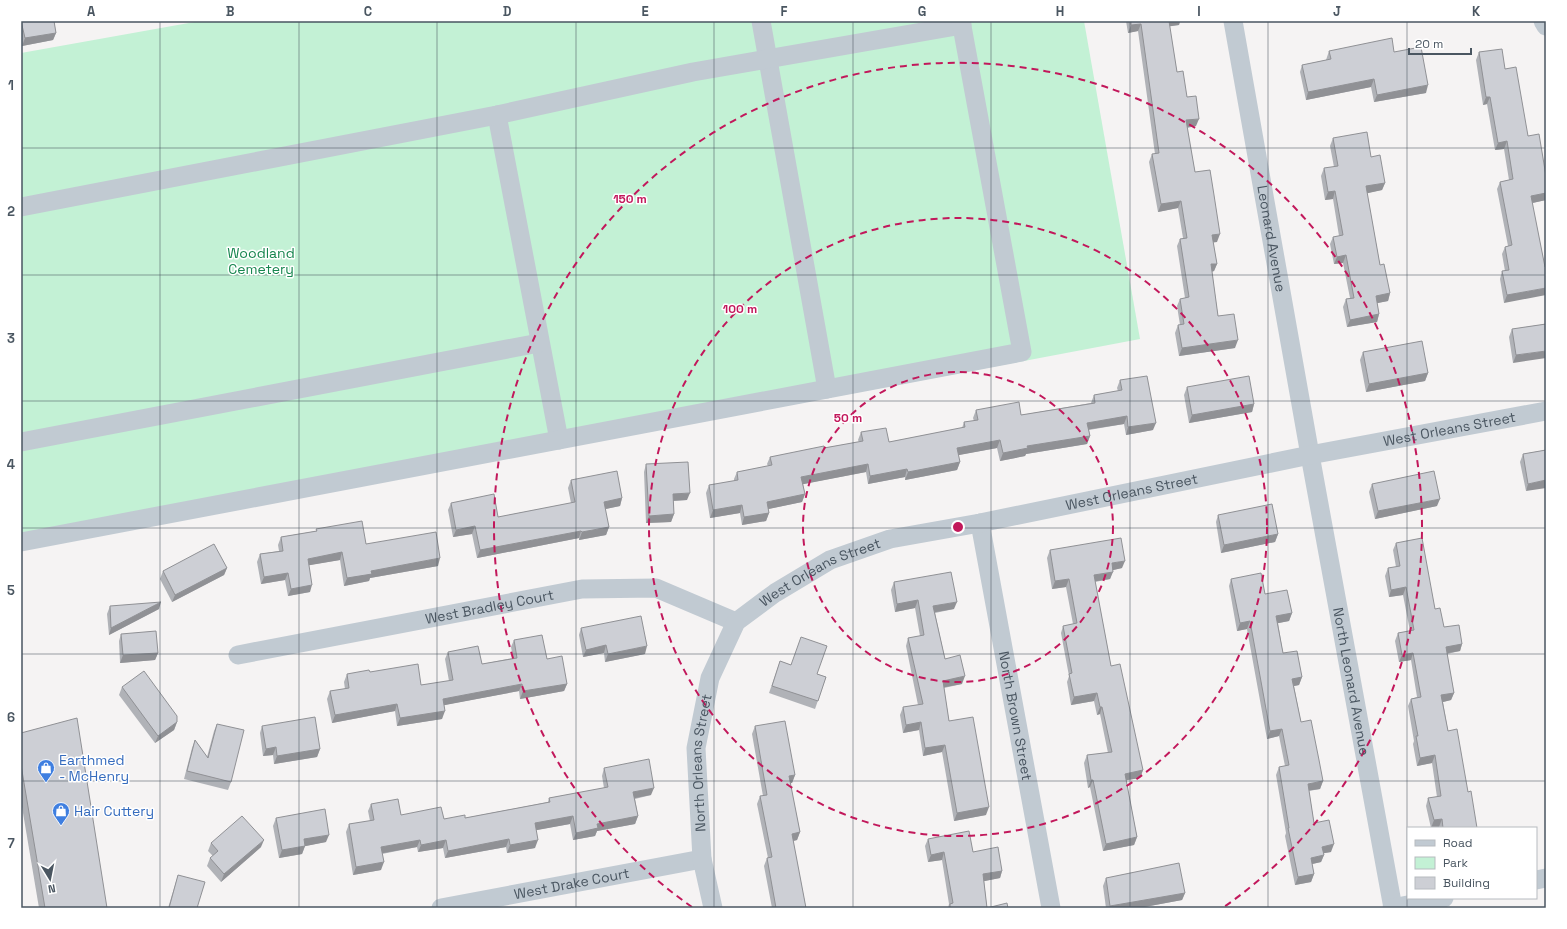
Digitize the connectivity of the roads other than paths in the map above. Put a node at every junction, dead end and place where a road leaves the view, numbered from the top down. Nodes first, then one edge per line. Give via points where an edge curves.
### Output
1 (760, 21) edge
2 (1233, 21) edge
3 (1543, 21) edge
4 (962, 23) edge
5 (1546, 26) edge
6 (768, 59) junction
7 (497, 115) junction
8 (21, 207) edge
9 (539, 343) junction
10 (827, 389) junction
11 (1546, 411) edge
12 (559, 440) junction
13 (21, 442) edge
14 (1310, 456) junction
15 (980, 523) junction
16 (21, 542) edge
17 (736, 622) junction
18 (238, 655) dead end
19 (702, 859) junction
20 (1439, 899) edge
21 (441, 908) edge
22 (713, 908) edge
23 (1051, 908) edge
24 (1393, 908) edge

1 - 6 street
2 - 14 street, Leonard Avenue
3 - 5 street
4 - 6 street
4 - 10 street via 1022,352
6 - 7 street via 693,72
6 - 10 street
7 - 8 street
7 - 9 street
9 - 12 street
9 - 13 street
10 - 12 street
11 - 14 street, West Orleans Street
12 - 16 street
14 - 15 street, West Orleans Street
14 - 24 street, North Leonard Avenue
15 - 17 street, West Orleans Street via 890,539 830,560 776,593
15 - 23 street, North Brown Street
17 - 18 street, West Bradley Court via 656,588 582,589
17 - 19 street, North Orleans Street via 710,678 696,748
19 - 21 street, West Drake Court
19 - 22 street, North Orleans Street
20 - 24 street

